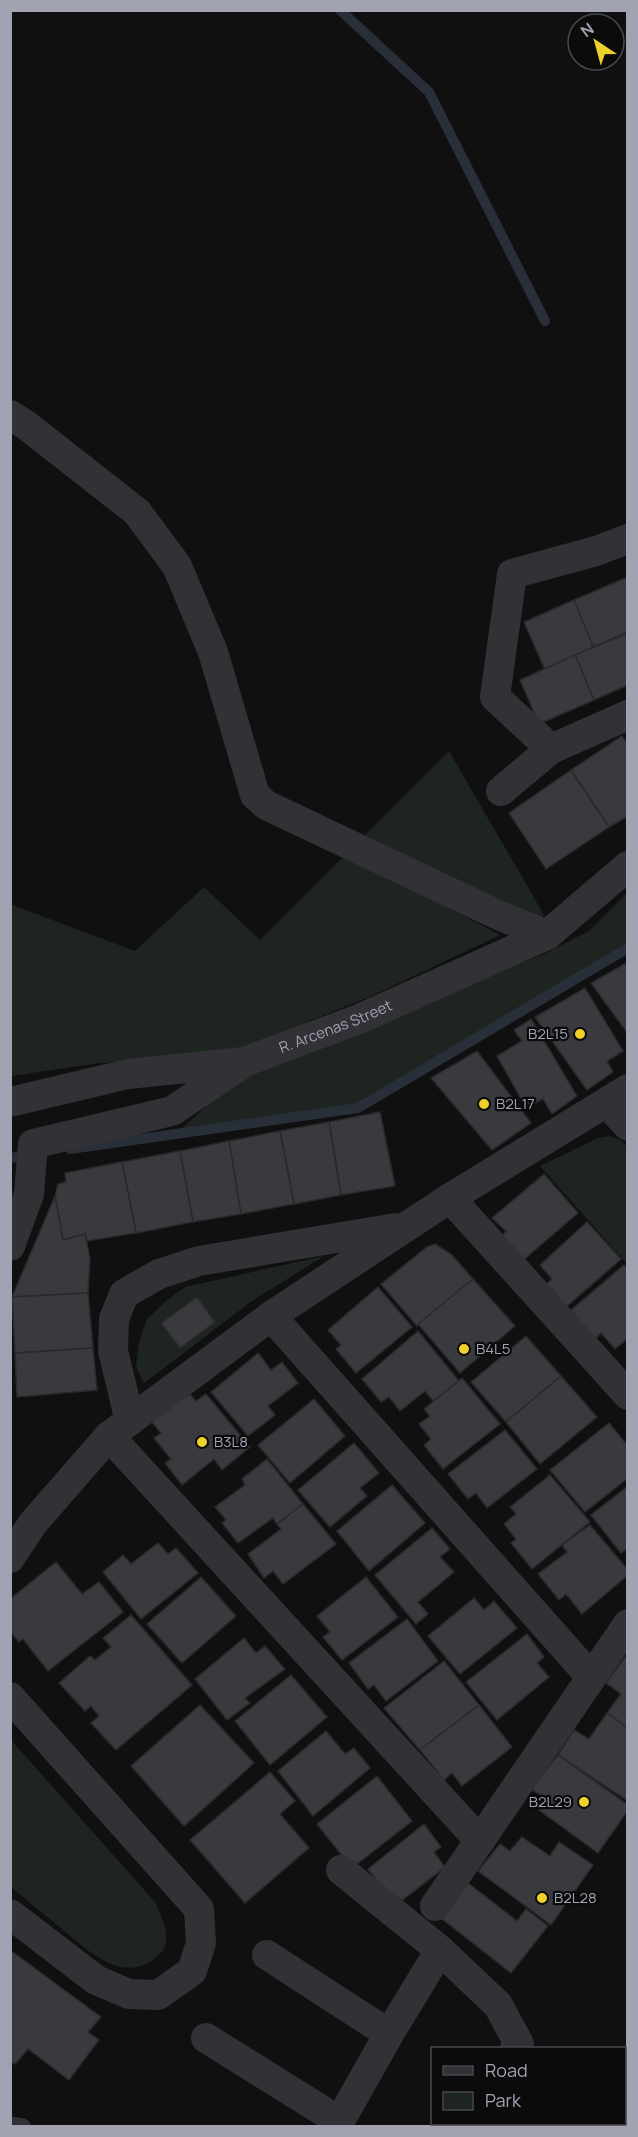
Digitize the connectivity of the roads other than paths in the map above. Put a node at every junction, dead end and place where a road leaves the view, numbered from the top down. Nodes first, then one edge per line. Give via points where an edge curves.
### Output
1 (16, 427) edge
2 (627, 539) edge
3 (627, 715) edge
4 (551, 749) junction
5 (501, 791) dead end
6 (627, 866) edge
7 (547, 935) junction
8 (244, 1062) junction
9 (617, 1096) edge
10 (10, 1102) edge
11 (627, 1126) edge
12 (450, 1198) junction
13 (408, 1226) junction
14 (10, 1246) edge
15 (271, 1316) junction
16 (627, 1395) edge
17 (120, 1428) junction
18 (10, 1558) edge
19 (627, 1624) edge
20 (591, 1677) junction
21 (10, 1697) edge
22 (480, 1841) junction
23 (341, 1870) dead end
24 (435, 1906) dead end
25 (10, 1914) edge
26 (440, 1950) junction
27 (267, 1955) dead end
28 (389, 2034) junction
29 (206, 2038) dead end
30 (517, 2047) edge
31 (10, 2124) edge
32 (338, 2124) edge
33 (23, 2127) edge

1 - 7 street via 137,512 177,566 213,652 255,795 266,806
2 - 4 street via 512,574 495,697
3 - 4 street
4 - 5 street
6 - 7 street, R. Arcenas Street
7 - 8 street, R. Arcenas Street via 359,1019
8 - 10 street, R. Arcenas Street via 128,1074
8 - 14 street via 172,1111 33,1144 29,1194
9 - 11 street
9 - 12 street
12 - 13 street
12 - 16 street
13 - 15 street
13 - 17 street via 199,1261 159,1274 124,1294 114,1319 113,1351
15 - 17 street
15 - 20 street
17 - 18 street via 33,1523
17 - 22 street
19 - 20 street
20 - 22 street
21 - 25 street via 199,1909 201,1944 192,1971 158,1995 129,1994 96,1980
22 - 24 street
23 - 26 street
26 - 28 street
26 - 30 street via 498,2005 519,2044
27 - 28 street
28 - 32 street
29 - 32 street
31 - 33 lane

